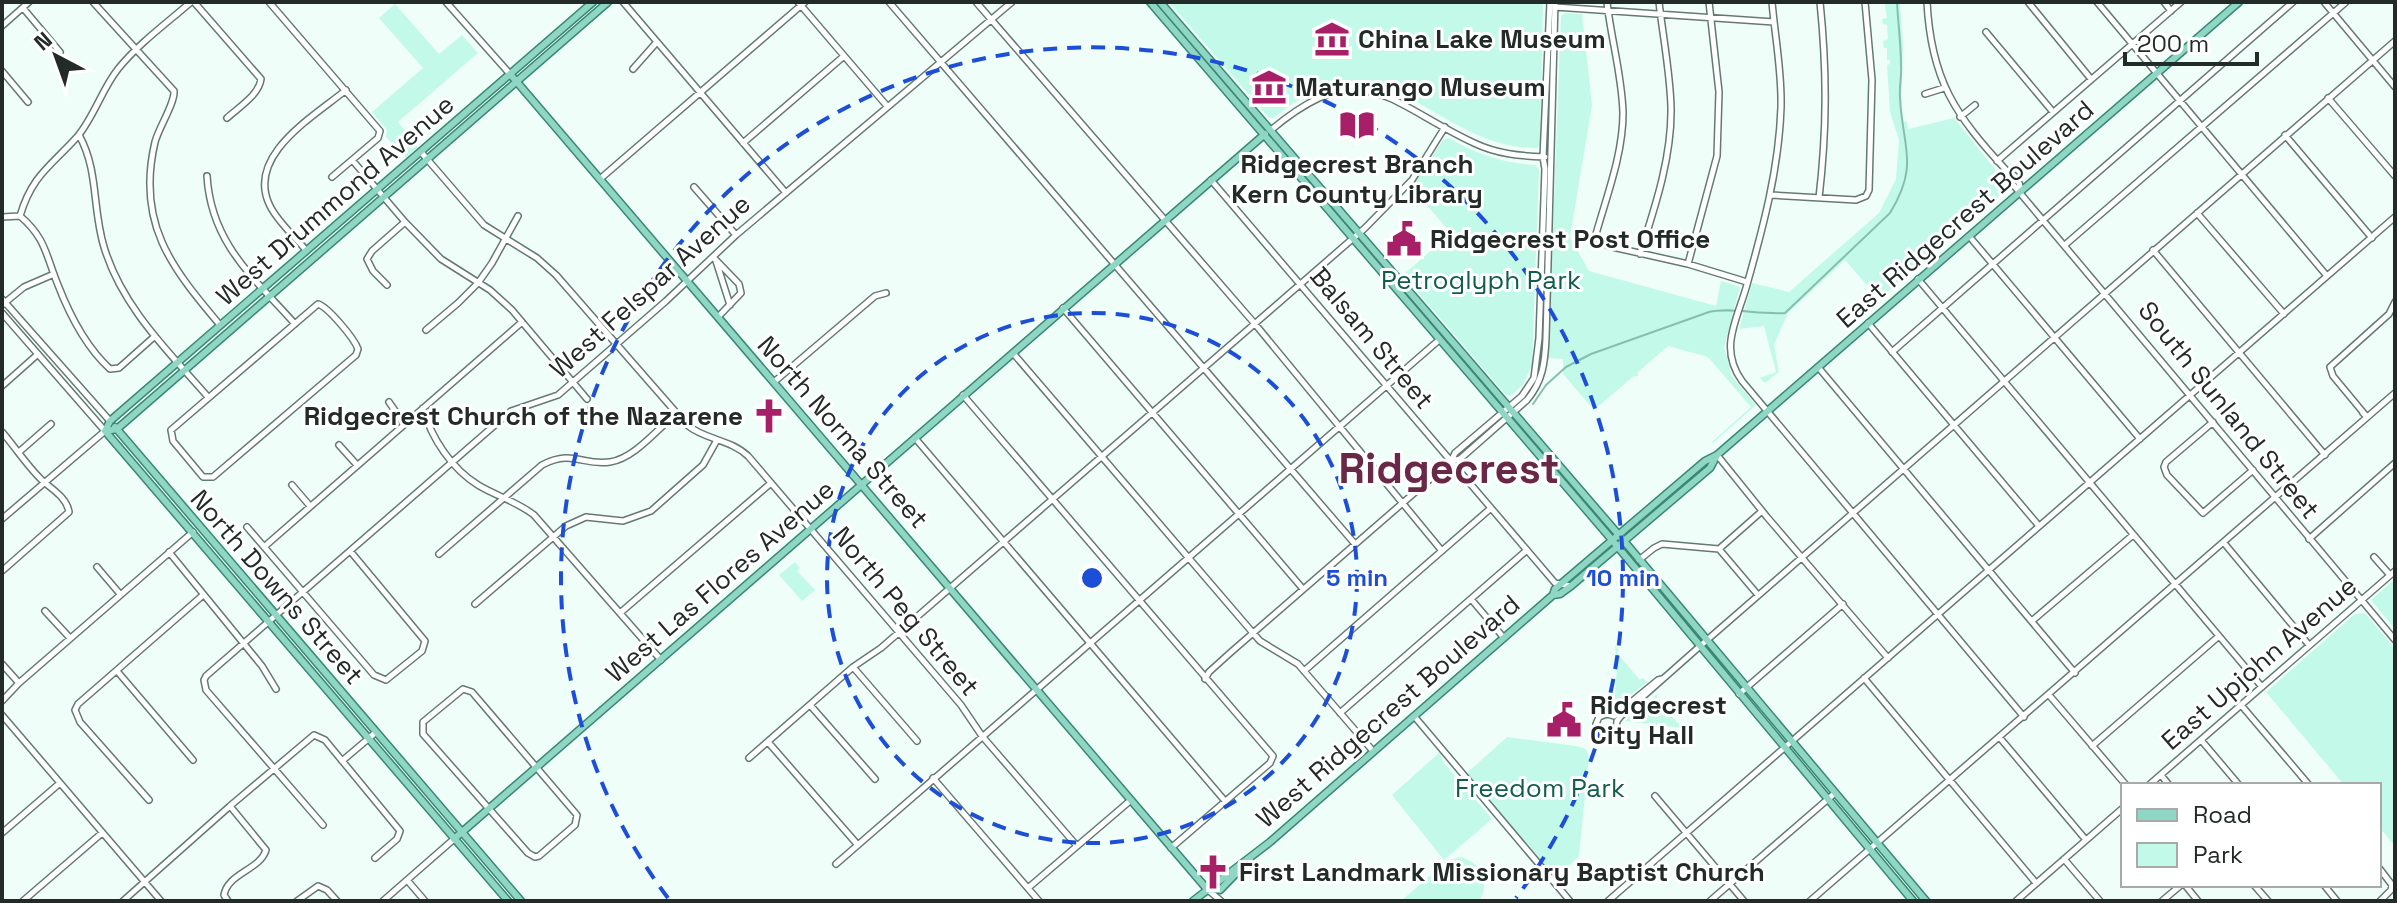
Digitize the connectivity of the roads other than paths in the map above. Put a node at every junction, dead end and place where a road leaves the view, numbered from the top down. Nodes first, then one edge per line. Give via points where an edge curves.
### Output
1 (29, 2) edge
2 (93, 2) edge
3 (193, 2) edge
4 (269, 2) edge
5 (446, 2) edge
6 (593, 2) edge
7 (608, 2) edge
8 (623, 2) edge
9 (889, 2) edge
10 (976, 2) edge
11 (1012, 2) edge
12 (1150, 2) edge
13 (1160, 2) edge
14 (1607, 2) edge
15 (1659, 2) edge
16 (1709, 2) edge
17 (1772, 2) edge
18 (1820, 2) edge
19 (1865, 2) edge
20 (1927, 2) edge
21 (2028, 2) edge
22 (2097, 2) edge
23 (2164, 2) edge
24 (2181, 2) edge
25 (2239, 2) edge
26 (2293, 2) edge
27 (2324, 2) edge
28 (2346, 2) edge
29 (801, 3) edge
30 (1553, 4) edge
31 (23, 8) junction
32 (1608, 11) junction
33 (2171, 11) junction
34 (2333, 13) junction
35 (1660, 15) junction
36 (990, 18) junction
37 (1712, 19) junction
38 (1774, 22) junction
39 (2, 26) edge
40 (1171, 27) junction
41 (1986, 32) dead end
42 (555, 35) junction
43 (2395, 41) edge
44 (561, 43) junction
45 (656, 43) junction
46 (2132, 43) junction
47 (136, 50) junction
48 (1202, 51) junction
49 (60, 52) dead end
50 (844, 56) junction
51 (2373, 60) junction
52 (940, 61) junction
53 (633, 69) dead end
54 (2, 71) edge
55 (2157, 73) junction
56 (510, 74) junction
57 (2091, 79) junction
58 (517, 81) junction
59 (2395, 87) edge
60 (1944, 88) junction
61 (346, 90) junction
62 (701, 93) junction
63 (1925, 94) dead end
64 (2328, 98) junction
65 (2181, 100) junction
66 (28, 102) dead end
67 (1975, 105) dead end
68 (887, 106) junction
69 (2053, 112) junction
70 (1960, 117) junction
71 (227, 118) dead end
72 (2202, 126) junction
73 (1445, 127) junction
74 (1268, 132) junction
75 (79, 135) junction
76 (2285, 135) junction
77 (743, 143) junction
78 (421, 152) junction
79 (1543, 157) junction
80 (1550, 158) junction
81 (427, 159) junction
82 (353, 161) junction
83 (1997, 161) junction
84 (2242, 173) junction
85 (207, 176) dead end
86 (2395, 176) edge
87 (332, 177) dead end
88 (600, 179) junction
89 (1211, 180) junction
90 (694, 187) dead end
91 (378, 189) junction
92 (2022, 192) junction
93 (786, 193) junction
94 (1771, 195) junction
95 (385, 196) junction
96 (1819, 198) junction
97 (2197, 213) junction
98 (20, 216) junction
99 (518, 216) dead end
100 (2, 217) edge
101 (2395, 217) edge
102 (2044, 218) junction
103 (1165, 220) junction
104 (405, 222) junction
105 (736, 235) junction
106 (1969, 235) junction
107 (1356, 236) junction
108 (504, 238) junction
109 (2372, 238) junction
110 (2066, 244) junction
111 (306, 250) junction
112 (2153, 250) junction
113 (1640, 254) junction
114 (714, 258) junction
115 (1114, 264) junction
116 (1688, 264) junction
117 (1993, 264) junction
118 (54, 274) junction
119 (2327, 276) junction
120 (1918, 279) junction
121 (687, 281) junction
122 (1747, 282) junction
123 (478, 283) junction
124 (1300, 284) junction
125 (387, 285) dead end
126 (263, 288) junction
127 (2106, 292) junction
128 (886, 293) dead end
129 (269, 296) junction
130 (3, 302) edge
131 (2395, 302) edge
132 (730, 306) junction
133 (1063, 308) junction
134 (1942, 308) junction
135 (2, 313) edge
136 (2284, 314) junction
137 (718, 317) junction
138 (522, 322) junction
139 (1868, 323) junction
140 (295, 324) junction
141 (1255, 324) junction
142 (220, 325) junction
143 (426, 330) dead end
144 (155, 336) junction
145 (2054, 337) junction
146 (1439, 340) junction
147 (616, 344) junction
148 (1892, 352) junction
149 (1013, 353) junction
150 (2240, 353) junction
151 (38, 354) junction
152 (178, 362) junction
153 (1474, 367) junction
154 (1818, 367) junction
155 (1203, 368) junction
156 (184, 370) junction
157 (574, 381) junction
158 (2004, 381) junction
159 (774, 382) junction
160 (1387, 385) junction
161 (2, 386) edge
162 (2395, 393) edge
163 (2191, 394) junction
164 (963, 395) junction
165 (208, 397) junction
166 (587, 399) dead end
167 (389, 402) dead end
168 (423, 408) junction
169 (1768, 411) junction
170 (1152, 412) junction
171 (1507, 412) junction
172 (676, 414) junction
173 (2365, 415) junction
174 (110, 421) junction
175 (2213, 422) junction
176 (51, 424) dead end
177 (404, 424) junction
178 (1954, 424) junction
179 (1341, 425) junction
180 (117, 429) junction
181 (105, 431) junction
182 (2, 432) edge
183 (915, 438) junction
184 (2140, 439) junction
185 (717, 440) junction
186 (339, 445) dead end
187 (1531, 446) junction
188 (19, 452) junction
189 (1717, 455) junction
190 (2325, 455) junction
191 (1101, 457) junction
192 (1451, 461) junction
193 (453, 462) junction
194 (2395, 463) edge
195 (357, 465) junction
196 (1561, 468) junction
197 (1903, 468) junction
198 (1290, 469) junction
199 (2253, 470) junction
200 (45, 482) junction
201 (771, 483) junction
202 (862, 483) junction
203 (2089, 483) junction
204 (292, 485) dead end
205 (506, 497) junction
206 (2276, 498) junction
207 (1052, 499) junction
208 (1402, 503) junction
209 (310, 506) junction
210 (1491, 508) junction
211 (1762, 511) junction
212 (1852, 512) junction
213 (1239, 514) junction
214 (2, 519) edge
215 (2039, 526) junction
216 (247, 527) dead end
217 (811, 528) junction
218 (193, 531) junction
219 (1618, 535) junction
220 (2133, 535) junction
221 (554, 536) junction
222 (2309, 539) junction
223 (1612, 540) junction
224 (1624, 541) junction
225 (1003, 542) junction
226 (2224, 543) junction
227 (1355, 544) junction
228 (264, 547) junction
229 (1618, 547) junction
230 (1719, 549) junction
231 (1527, 550) junction
232 (1442, 551) junction
233 (169, 552) junction
234 (351, 552) junction
235 (439, 554) dead end
236 (1801, 557) junction
237 (2374, 557) dead end
238 (1189, 558) junction
239 (1639, 560) junction
240 (97, 567) dead end
241 (1989, 570) junction
242 (2, 571) edge
243 (2392, 573) edge
244 (1561, 584) junction
245 (2177, 584) junction
246 (1571, 586) junction
247 (950, 588) junction
248 (1303, 589) junction
249 (304, 592) junction
250 (120, 594) junction
251 (1553, 595) junction
252 (1758, 595) junction
253 (202, 596) junction
254 (1471, 599) junction
255 (2362, 599) junction
256 (1139, 601) junction
257 (475, 604) dead end
258 (1843, 604) junction
259 (45, 611) dead end
260 (620, 613) junction
261 (1938, 614) junction
262 (272, 619) junction
263 (2033, 620) junction
264 (899, 632) junction
265 (1253, 633) junction
266 (2219, 636) junction
267 (70, 638) junction
268 (1504, 638) junction
269 (1707, 640) junction
270 (2395, 640) edge
271 (1090, 643) junction
272 (244, 644) junction
273 (2309, 645) junction
274 (1699, 647) junction
275 (1888, 658) junction
276 (661, 660) junction
277 (2, 664) edge
278 (853, 667) junction
279 (117, 671) junction
280 (1304, 671) junction
281 (2075, 673) junction
282 (1864, 678) junction
283 (1205, 679) junction
284 (19, 683) junction
285 (1746, 687) junction
286 (2262, 687) junction
287 (276, 689) dead end
288 (1036, 689) junction
289 (1739, 694) junction
290 (2049, 695) junction
291 (2, 701) edge
292 (810, 705) junction
293 (2241, 705) junction
294 (1340, 713) junction
295 (2, 715) edge
296 (1414, 716) junction
297 (2024, 717) junction
298 (1615, 718) junction
299 (375, 733) junction
300 (982, 736) junction
301 (2000, 738) junction
302 (368, 739) junction
303 (2201, 740) junction
304 (917, 741) dead end
305 (1792, 741) junction
306 (768, 742) junction
307 (1784, 746) junction
308 (2092, 746) junction
309 (1373, 751) junction
310 (749, 758) dead end
311 (193, 760) dead end
312 (342, 761) junction
313 (274, 768) junction
314 (536, 768) junction
315 (2161, 775) junction
316 (933, 778) junction
317 (875, 779) dead end
318 (1950, 780) junction
319 (60, 783) junction
320 (2124, 783) edge
321 (2151, 783) edge
322 (2167, 783) edge
323 (2237, 783) edge
324 (2307, 783) edge
325 (1835, 793) junction
326 (1655, 796) dead end
327 (1828, 799) junction
328 (149, 800) dead end
329 (1131, 800) junction
330 (1225, 801) junction
331 (230, 806) junction
332 (490, 808) junction
333 (2121, 810) edge
334 (323, 825) dead end
335 (462, 832) junction
336 (2, 833) edge
337 (102, 833) junction
338 (1686, 833) junction
339 (454, 839) junction
340 (2086, 840) junction
341 (857, 844) junction
342 (1878, 844) junction
343 (1077, 846) junction
344 (1171, 848) junction
345 (1870, 850) junction
346 (375, 858) dead end
347 (2064, 859) junction
348 (836, 864) dead end
349 (2381, 871) edge
350 (407, 880) junction
351 (145, 882) junction
352 (2036, 883) junction
353 (1729, 884) junction
354 (2180, 887) edge
355 (1028, 888) junction
356 (1207, 889) junction
357 (1919, 900) edge
358 (23, 901) edge
359 (123, 901) edge
360 (161, 901) edge
361 (228, 901) edge
362 (297, 901) edge
363 (337, 901) edge
364 (383, 901) edge
365 (425, 901) edge
366 (508, 901) edge
367 (521, 901) edge
368 (1039, 901) edge
369 (1193, 901) edge
370 (1213, 901) edge
371 (1221, 901) edge
372 (1570, 901) edge
373 (1608, 901) edge
374 (1710, 901) edge
375 (1744, 901) edge
376 (1810, 901) edge
377 (2016, 901) edge
378 (2100, 901) edge
379 (2162, 901) edge
380 (2380, 901) edge

1 - 31 street
2 - 47 street
3 - 47 street
3 - 71 street via 261,81
4 - 61 street
5 - 56 street, North Norma Street
6 - 42 main road, West Drummond Avenue
7 - 44 main road, West Drummond Avenue
8 - 45 street
9 - 52 street
10 - 36 street
11 - 36 street, West Felspar Avenue
12 - 40 main road
13 - 48 main road
14 - 32 street
15 - 35 street
16 - 37 street
17 - 38 street
18 - 96 street via 1827,115
19 - 96 street via 1872,80 1869,190 1853,200
20 - 60 street, South Sunland Street via 1932,50
21 - 57 street
22 - 46 street
23 - 33 street
24 - 33 street
25 - 55 main road, East Ridgecrest Boulevard
26 - 65 street
27 - 34 street
28 - 34 street
29 - 50 street
29 - 62 street
30 - 32 street
30 - 79 street
30 - 80 street
31 - 39 street
31 - 49 street
32 - 35 street
32 - 113 street via 1623,114 1597,239
33 - 46 street
34 - 51 street
34 - 72 street
35 - 37 street
35 - 113 street via 1671,121 1667,157
36 - 52 street, West Felspar Avenue
36 - 103 street
37 - 38 street
37 - 116 street via 1719,92 1717,156
38 - 94 street via 1781,105
40 - 48 main road
40 - 74 main road
41 - 69 street
42 - 44 main road
42 - 56 main road, West Drummond Avenue
43 - 51 street
44 - 58 main road, West Drummond Avenue
45 - 53 street
45 - 62 street
46 - 55 street
46 - 57 street
47 - 75 street via 113,76
47 - 142 street via 175,96 152,159 154,220 172,266
48 - 74 main road
50 - 68 street
50 - 77 street
51 - 59 street
51 - 64 street
52 - 68 street, West Felspar Avenue
52 - 115 street
54 - 66 street
55 - 65 street
55 - 92 main road, East Ridgecrest Boulevard
56 - 58 main road, North Norma Street
56 - 78 main road, West Drummond Avenue
57 - 69 street
58 - 81 main road, West Drummond Avenue
58 - 88 main road, North Norma Street
60 - 63 street
60 - 70 street, South Sunland Street
61 - 82 street via 379,130 378,138
61 - 111 street via 280,146 266,170 268,202
62 - 77 street
62 - 88 street
64 - 76 street
64 - 86 street
65 - 72 street
65 - 102 street
67 - 70 street
68 - 93 street, West Felspar Avenue
69 - 83 street
70 - 83 street, South Sunland Street
72 - 84 street
72 - 110 street
73 - 74 street via 1387,95 1357,90 1309,102
73 - 79 street via 1491,150
73 - 107 street via 1404,189
74 - 89 main road, West Las Flores Avenue
74 - 107 main road
75 - 98 street via 32,185
75 - 144 street via 91,160 98,223 111,268
76 - 84 street
76 - 109 street
77 - 93 street
78 - 81 street, North Peg Street
78 - 91 main road, West Drummond Avenue
79 - 80 street
79 - 171 street via 1536,370 1530,386
80 - 171 street via 1545,360 1535,390
81 - 95 main road, West Drummond Avenue
81 - 108 street, North Peg Street via 479,221
82 - 87 street
82 - 91 street
83 - 92 street, South Sunland Street via 2020,183
84 - 97 street
84 - 119 street
85 - 126 street via 217,226
88 - 121 main road, North Norma Street
89 - 103 main road, West Las Flores Avenue
89 - 124 street, Balsam Street
90 - 105 street
91 - 95 street
91 - 111 main road, West Drummond Avenue
92 - 102 street, South Sunland Street
92 - 106 main road, East Ridgecrest Boulevard
93 - 105 street, West Felspar Avenue
94 - 96 street
94 - 122 street
95 - 104 street
95 - 129 main road, West Drummond Avenue
97 - 112 street
97 - 136 street
98 - 100 street
98 - 118 street via 40,234
99 - 108 street
101 - 109 street
102 - 110 street, South Sunland Street
102 - 117 street
103 - 115 main road, West Las Flores Avenue
103 - 141 street
104 - 123 street via 452,268
104 - 125 street via 367,259
105 - 114 street, West Felspar Avenue
106 - 117 street
106 - 120 main road, East Ridgecrest Boulevard
107 - 124 street
107 - 146 main road
107 - 153 main road
108 - 123 street
108 - 147 street, North Peg Street via 544,263
109 - 119 street
110 - 127 street, South Sunland Street
111 - 126 main road, West Drummond Avenue
112 - 127 street
112 - 150 street
113 - 116 street
114 - 121 street, West Felspar Avenue
114 - 132 street
114 - 132 street via 741,286
115 - 133 main road, West Las Flores Avenue
115 - 155 street
116 - 122 street
117 - 134 street
117 - 145 street
118 - 130 street
118 - 144 street via 85,339 110,369 117,369
119 - 136 street
120 - 134 street
120 - 139 main road, East Ridgecrest Boulevard
121 - 137 main road, North Norma Street
121 - 147 street, West Felspar Avenue
122 - 169 street via 1730,360
123 - 138 street
123 - 143 street
124 - 141 street
124 - 160 street, Balsam Street
126 - 129 street
126 - 142 main road, West Drummond Avenue
127 - 145 street
127 - 163 street, South Sunland Street
128 - 159 street via 875,296
129 - 140 street
129 - 156 main road, West Drummond Avenue
130 - 174 street, North Downs Street
131 - 173 street via 2389,314 2330,369
132 - 137 street
133 - 149 main road, West Las Flores Avenue
133 - 170 street
134 - 148 street
134 - 158 street
135 - 151 street, North Downs Street
136 - 150 street
137 - 159 main road, North Norma Street
138 - 157 street
138 - 168 street
139 - 148 street
139 - 154 main road, East Ridgecrest Boulevard
140 - 165 street
140 - 165 street via 316,305 327,309 357,347 356,355 211,478 203,477 171,433
141 - 155 street
141 - 179 street
142 - 152 main road, West Drummond Avenue
144 - 152 street
145 - 158 street
145 - 184 street
146 - 153 main road via 1446,340
146 - 160 street
146 - 171 main road
147 - 157 street, West Felspar Avenue
147 - 172 street, North Peg Street
148 - 178 street
149 - 164 main road, West Las Flores Avenue
149 - 191 street
150 - 163 street
150 - 190 street
151 - 161 street
151 - 181 street, North Downs Street
152 - 156 street
152 - 174 main road, West Drummond Avenue
153 - 171 main road
154 - 169 main road, East Ridgecrest Boulevard
154 - 197 street
155 - 170 street
155 - 198 street
156 - 165 street
156 - 180 main road, West Drummond Avenue
157 - 166 street
157 - 193 street, West Felspar Avenue via 547,401 511,411
158 - 178 street
158 - 203 street
159 - 202 main road, North Norma Street
160 - 179 street
160 - 192 street, Balsam Street
162 - 173 street
163 - 175 street, South Sunland Street
163 - 184 street
164 - 183 main road, West Las Flores Avenue
164 - 207 street
167 - 177 street
168 - 177 street
168 - 193 street via 432,433
169 - 189 main road, East Ridgecrest Boulevard
169 - 212 street
170 - 191 street
170 - 213 street
171 - 187 main road
171 - 192 street
171 - 196 main road
172 - 185 street, North Peg Street via 694,431
172 - 205 street via 618,459 560,457 542,465
173 - 190 street
174 - 180 main road, North Downs Street
174 - 181 main road, West Drummond Avenue
175 - 199 street, South Sunland Street
175 - 199 street via 2166,462 2166,471 2202,513
176 - 188 street
177 - 195 street
178 - 197 street
178 - 215 street
179 - 198 street
179 - 208 street
180 - 181 main road
180 - 262 main road, North Downs Street
181 - 200 street, West Drummond Avenue
181 - 218 main road, North Downs Street
182 - 188 street
183 - 202 main road, West Las Flores Avenue
183 - 225 street
184 - 203 street
185 - 201 street, North Peg Street via 744,452
185 - 221 street via 703,465 651,511 623,521 586,517
186 - 195 street
187 - 196 main road
187 - 223 main road
188 - 200 street
189 - 211 street
189 - 219 main road, East Ridgecrest Boulevard
189 - 224 main road, East Ridgecrest Boulevard via 1710,468
190 - 206 street
191 - 207 street
191 - 238 street
192 - 208 street
192 - 210 street, Balsam Street
193 - 205 street via 479,485
193 - 234 street, West Felspar Avenue
194 - 222 street
195 - 209 street
196 - 219 main road
197 - 212 street
197 - 241 street
198 - 213 street
198 - 227 street
199 - 206 street, South Sunland Street
200 - 214 street, West Drummond Avenue
200 - 242 street via 69,512
201 - 217 street, North Peg Street
201 - 260 street
202 - 217 main road, West Las Flores Avenue
202 - 247 main road, North Norma Street
203 - 215 street
203 - 220 street
204 - 209 street
205 - 221 street
205 - 235 street
206 - 222 street, South Sunland Street
206 - 226 street
207 - 225 street
207 - 256 street
208 - 227 street
208 - 232 street
209 - 228 street
210 - 231 street, Balsam Street
210 - 232 street
211 - 230 street
211 - 236 street
212 - 236 street
212 - 261 street
213 - 238 street
213 - 248 street
215 - 241 street
216 - 228 street
217 - 264 street, North Peg Street
217 - 276 main road, West Las Flores Avenue
218 - 233 street
218 - 262 main road, North Downs Street
219 - 223 main road, East Ridgecrest Boulevard
219 - 224 main road
220 - 245 street
220 - 263 street
221 - 257 street
221 - 260 street
222 - 255 street, South Sunland Street
223 - 229 main road
223 - 244 main road, West Ridgecrest Boulevard
224 - 229 main road, West Ridgecrest Boulevard
224 - 239 main road
225 - 247 street
225 - 271 street
226 - 245 street
226 - 273 street
227 - 248 street
228 - 249 street
229 - 246 main road, West Ridgecrest Boulevard
229 - 274 main road
230 - 239 street via 1662,544
230 - 252 street
231 - 244 street, Balsam Street
231 - 254 street
232 - 280 street
233 - 250 street
233 - 253 street
234 - 249 street, West Felspar Avenue
234 - 249 street via 425,641 422,651 383,680
236 - 252 street
236 - 258 street
237 - 243 street
238 - 256 street
238 - 265 street
239 - 269 main road
240 - 250 street
241 - 261 street
241 - 263 street
243 - 255 street, East Upjohn Avenue
244 - 246 street
244 - 251 main road, West Ridgecrest Boulevard
245 - 266 street
245 - 281 street
246 - 251 main road, West Ridgecrest Boulevard
247 - 264 street
247 - 288 main road, North Norma Street
248 - 265 street
249 - 262 street, West Felspar Avenue
250 - 267 street
251 - 268 main road, West Ridgecrest Boulevard
252 - 269 street
253 - 272 street
253 - 279 street
254 - 268 street
254 - 294 street
255 - 270 street, South Sunland Street
255 - 273 street, East Upjohn Avenue
256 - 271 street
256 - 283 street
258 - 275 street
258 - 285 street
259 - 267 street
260 - 276 street
261 - 275 street
261 - 297 street
262 - 272 street, West Felspar Avenue
262 - 299 main road, North Downs Street
262 - 302 main road, North Downs Street
263 - 281 street
264 - 278 street
264 - 300 street, North Peg Street
265 - 280 street
265 - 283 street
266 - 286 street
266 - 308 street
267 - 284 street
268 - 296 main road, West Ridgecrest Boulevard
269 - 274 street
269 - 285 main road
271 - 288 street
271 - 330 street
272 - 287 street
272 - 313 street, West Felspar Avenue via 206,676 204,685
273 - 286 street, East Upjohn Avenue
274 - 289 main road
274 - 298 street
275 - 282 street
276 - 314 main road, West Las Flores Avenue
277 - 284 street
278 - 292 street
278 - 304 street
279 - 311 street
279 - 328 street via 75,710
280 - 294 street
281 - 290 street
282 - 305 street
282 - 318 street
283 - 330 street via 1273,756
284 - 291 street
285 - 289 street
285 - 305 main road
286 - 293 street, East Upjohn Avenue
288 - 300 street
288 - 329 main road, North Norma Street
289 - 307 main road
290 - 297 street
290 - 308 street
292 - 306 street
292 - 317 street
293 - 303 street, East Upjohn Avenue
293 - 324 street
294 - 309 street
295 - 319 street
296 - 309 main road, West Ridgecrest Boulevard
296 - 372 street
297 - 301 street
298 - 298 street via 1599,717 1596,724 1603,736 1618,726
299 - 302 street
299 - 335 main road, North Downs Street
300 - 316 street
300 - 343 street, North Peg Street
301 - 318 street
301 - 340 street
302 - 312 street
302 - 339 main road, North Downs Street
303 - 315 street, East Upjohn Avenue
303 - 323 street
305 - 307 street
305 - 325 main road
306 - 310 street
306 - 341 street
307 - 327 main road
307 - 338 street
308 - 320 street
309 - 356 main road, West Ridgecrest Boulevard via 1250,857 1220,890
312 - 313 street via 320,737 309,737
312 - 346 street via 400,831
313 - 331 street
313 - 334 street
314 - 332 main road, West Las Flores Avenue
314 - 332 street via 578,818 575,825 535,857
314 - 332 street via 472,692 463,689 425,720 423,734
315 - 321 street, East Upjohn Avenue
315 - 322 street
316 - 341 street
316 - 355 street
318 - 342 street
318 - 352 street
319 - 336 street
319 - 337 street
325 - 327 street
325 - 342 main road
326 - 338 street
327 - 345 main road
327 - 353 street
329 - 343 street
329 - 344 main road, North Norma Street
330 - 344 street
331 - 351 street
331 - 361 street via 266,850 263,858 226,885
332 - 335 main road, West Las Flores Avenue
333 - 340 street
335 - 339 main road, West Las Flores Avenue
335 - 367 main road, North Downs Street
337 - 351 street
337 - 358 street
338 - 353 street
338 - 373 street
339 - 350 street, West Las Flores Avenue
339 - 366 main road, North Downs Street
340 - 347 street
341 - 348 street
342 - 345 street
342 - 357 main road
343 - 355 street
344 - 356 main road, North Norma Street
345 - 357 main road
345 - 376 street
347 - 352 street
347 - 378 street
349 - 380 street via 2392,885
350 - 364 street, West Las Flores Avenue
350 - 365 street
351 - 359 street
351 - 360 street
352 - 377 street
353 - 374 street
353 - 375 street
354 - 379 street
355 - 368 street
356 - 369 main road, West Ridgecrest Boulevard
356 - 370 street
356 - 371 street
362 - 363 street via 315,886

